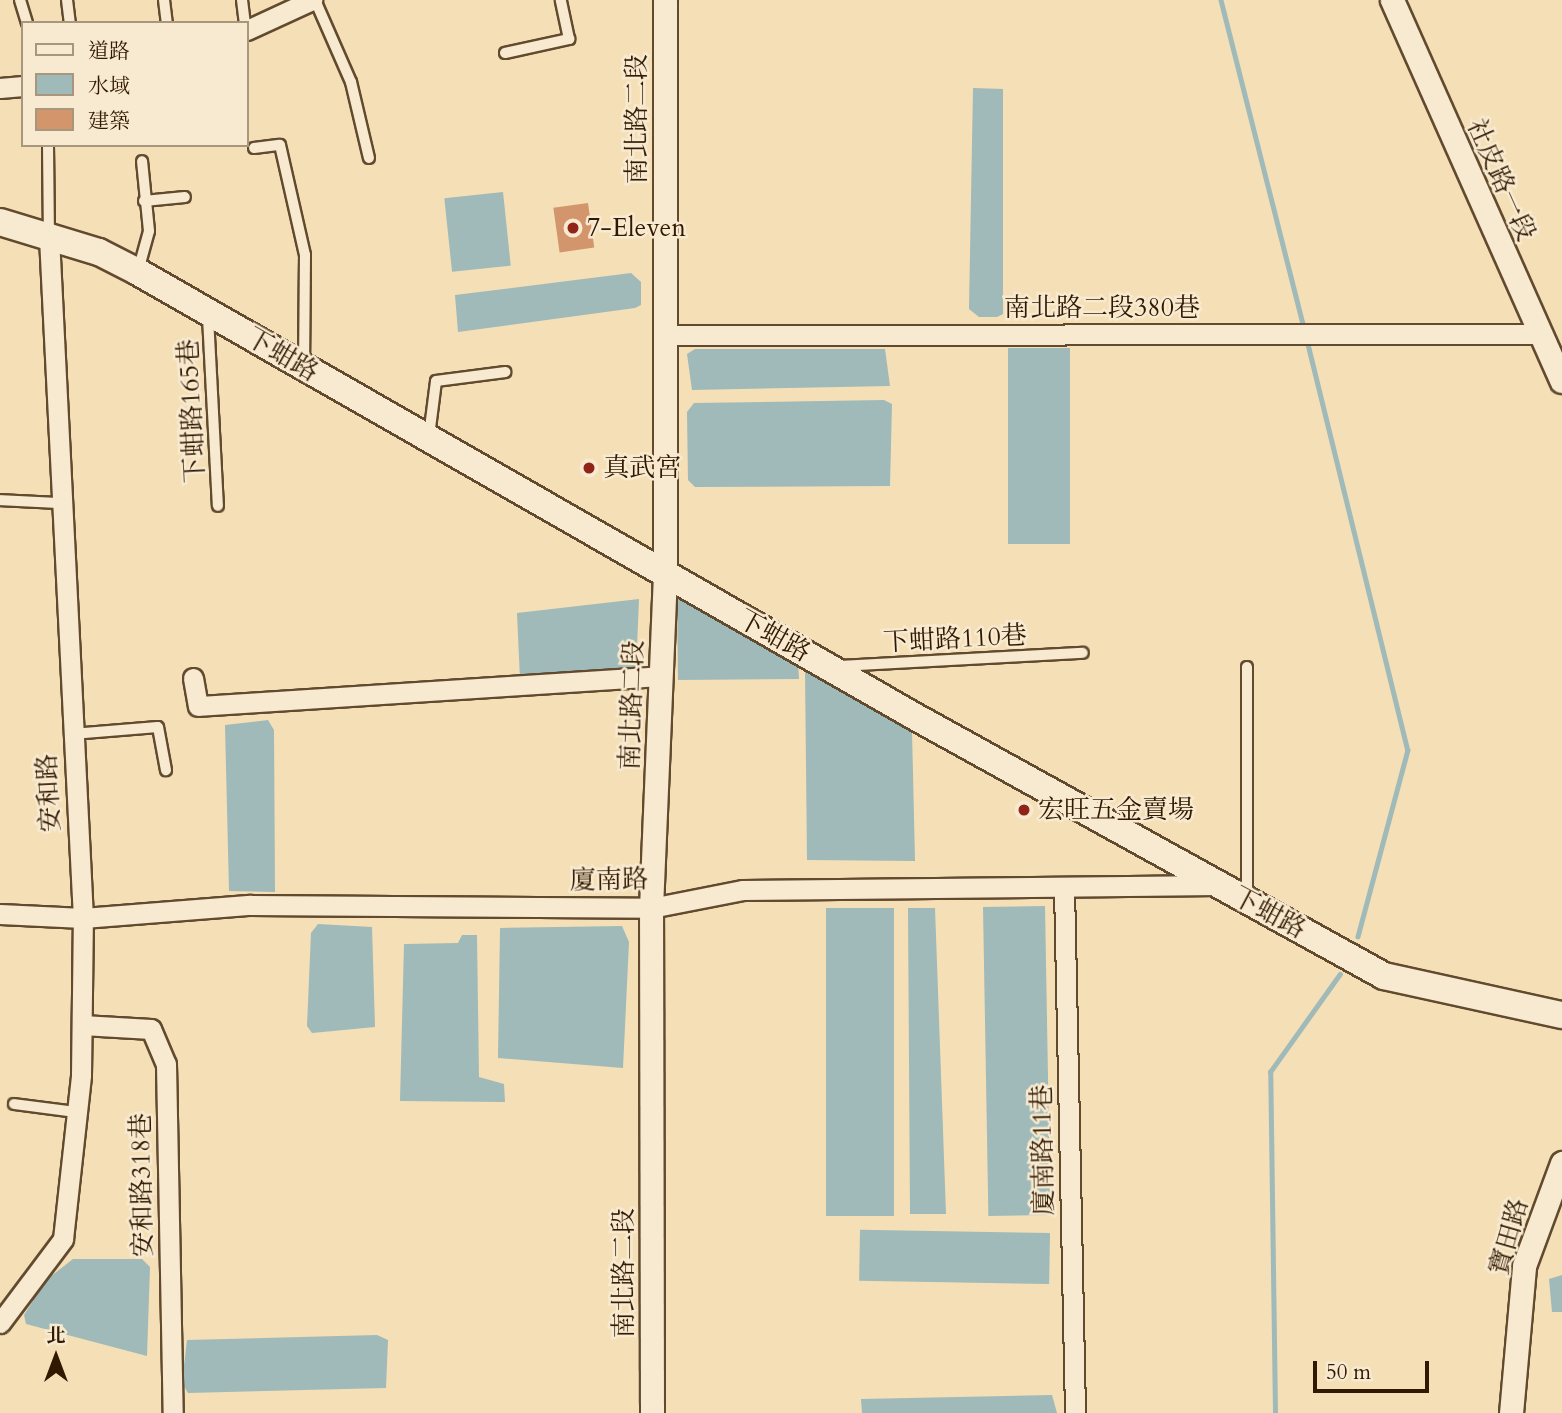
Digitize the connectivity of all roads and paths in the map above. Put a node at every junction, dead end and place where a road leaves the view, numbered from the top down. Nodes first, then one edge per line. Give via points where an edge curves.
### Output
1 (20, 0) edge
2 (67, 0) edge
3 (164, 0) edge
4 (242, 0) edge
5 (314, 0) edge
6 (561, 0) edge
7 (665, 0) edge
8 (1392, 0) edge
9 (26, 21) edge
10 (69, 21) edge
11 (167, 21) edge
12 (245, 21) edge
13 (248, 30) edge
14 (505, 53) dead end
15 (21, 86) edge
16 (0, 88) edge
17 (48, 147) edge
18 (254, 148) dead end
19 (369, 158) dead end
20 (142, 162) dead end
21 (185, 197) dead end
22 (144, 201) junction
23 (0, 222) edge
24 (48, 238) junction
25 (138, 272) junction
26 (208, 314) junction
27 (1539, 334) junction
28 (665, 335) junction
29 (1559, 367) edge
30 (304, 368) junction
31 (505, 372) dead end
32 (429, 439) junction
33 (0, 500) edge
34 (58, 503) junction
35 (218, 506) dead end
36 (665, 573) junction
37 (1083, 653) dead end
38 (829, 666) junction
39 (1247, 667) dead end
40 (662, 676) junction
41 (192, 678) dead end
42 (72, 734) junction
43 (166, 770) dead end
44 (1218, 885) junction
45 (1063, 887) junction
46 (1247, 901) junction
47 (651, 908) junction
48 (0, 914) edge
49 (83, 918) junction
50 (1562, 1015) edge
51 (82, 1025) junction
52 (14, 1104) dead end
53 (76, 1112) junction
54 (1562, 1163) edge
55 (0, 1323) edge
56 (173, 1413) edge
57 (652, 1413) edge
58 (1075, 1413) edge
59 (1511, 1413) edge

1 - 9 lane
2 - 10 lane
3 - 11 lane
4 - 12 lane
5 - 13 street
5 - 19 lane via 351,82
6 - 14 lane via 569,39
7 - 28 street, 南北路二段
8 - 27 street, 社皮路一段
15 - 16 street
17 - 24 lane
18 - 30 lane via 280,145 305,255
20 - 22 lane
21 - 22 lane
22 - 25 lane via 149,231
23 - 24 main road, 下蚶路
24 - 25 main road, 下蚶路 via 99,252
24 - 34 street, 安和路
25 - 26 main road, 下蚶路
26 - 30 main road, 下蚶路
26 - 35 lane, 下蚶路165巷
27 - 28 street, 南北路二段380巷
27 - 29 street, 社皮路一段
28 - 36 street, 南北路二段
30 - 32 main road, 下蚶路
31 - 32 lane via 436,381
32 - 36 main road, 下蚶路
33 - 34 lane
34 - 42 street, 安和路
36 - 38 main road, 下蚶路
36 - 40 street, 南北路二段
37 - 38 lane, 下蚶路110巷
38 - 44 main road, 下蚶路
39 - 46 lane
40 - 41 street via 198,706
40 - 47 street, 南北路二段
42 - 43 lane via 158,727
42 - 49 street, 安和路
44 - 45 street, 廈南路
44 - 46 main road, 下蚶路
45 - 47 street, 廈南路 via 743,890
45 - 58 street, 廈南路11巷
46 - 50 main road, 下蚶路 via 1384,976
47 - 49 street, 廈南路 via 250,905
47 - 57 street, 南北路二段
48 - 49 street, 廈南路
49 - 51 street, 安和路
51 - 53 street, 安和路
51 - 56 street, 安和路318巷 via 151,1029 166,1064
52 - 53 lane
53 - 55 street, 安和路 via 63,1239
54 - 59 street, 寶田路 via 1524,1266

